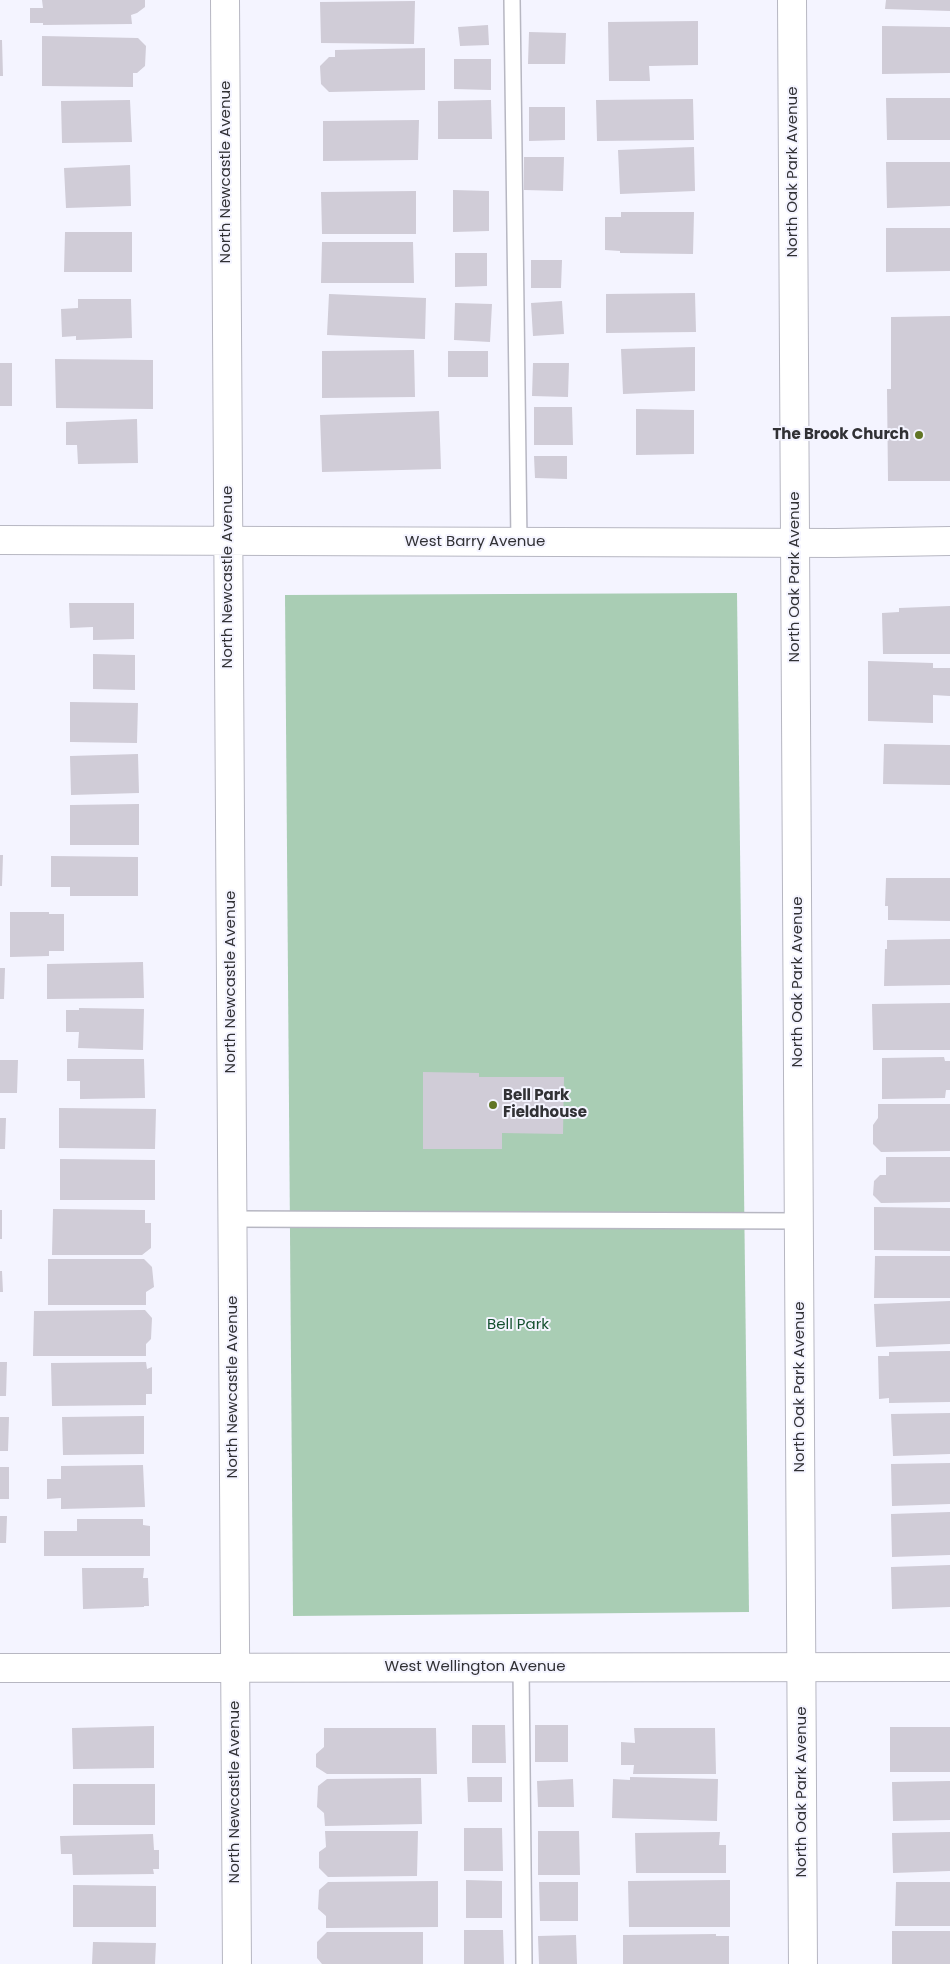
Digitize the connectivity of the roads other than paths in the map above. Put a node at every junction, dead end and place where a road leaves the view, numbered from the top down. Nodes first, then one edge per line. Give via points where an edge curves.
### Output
1 (225, 0) edge
2 (512, 0) edge
3 (792, 0) edge
4 (0, 540) edge
5 (228, 541) junction
6 (950, 541) edge
7 (519, 542) junction
8 (795, 542) junction
9 (232, 1219) junction
10 (799, 1220) junction
11 (521, 1667) junction
12 (802, 1667) junction
13 (950, 1667) edge
14 (0, 1668) edge
15 (235, 1668) junction
16 (236, 1964) edge
17 (524, 1964) edge
18 (803, 1964) edge

1 - 5 street, North Newcastle Avenue
2 - 7 lane
3 - 8 street, North Oak Park Avenue
4 - 5 street, West Barry Avenue
5 - 7 street, West Barry Avenue
5 - 9 street, North Newcastle Avenue
6 - 8 street, West Barry Avenue
7 - 8 street, West Barry Avenue
8 - 10 street, North Oak Park Avenue
9 - 10 lane
9 - 15 street, North Newcastle Avenue
10 - 12 street, North Oak Park Avenue
11 - 12 street, West Wellington Avenue
11 - 15 street, West Wellington Avenue
11 - 17 lane
12 - 13 street, West Wellington Avenue
12 - 18 street, North Oak Park Avenue
14 - 15 street, West Wellington Avenue
15 - 16 street, North Newcastle Avenue

